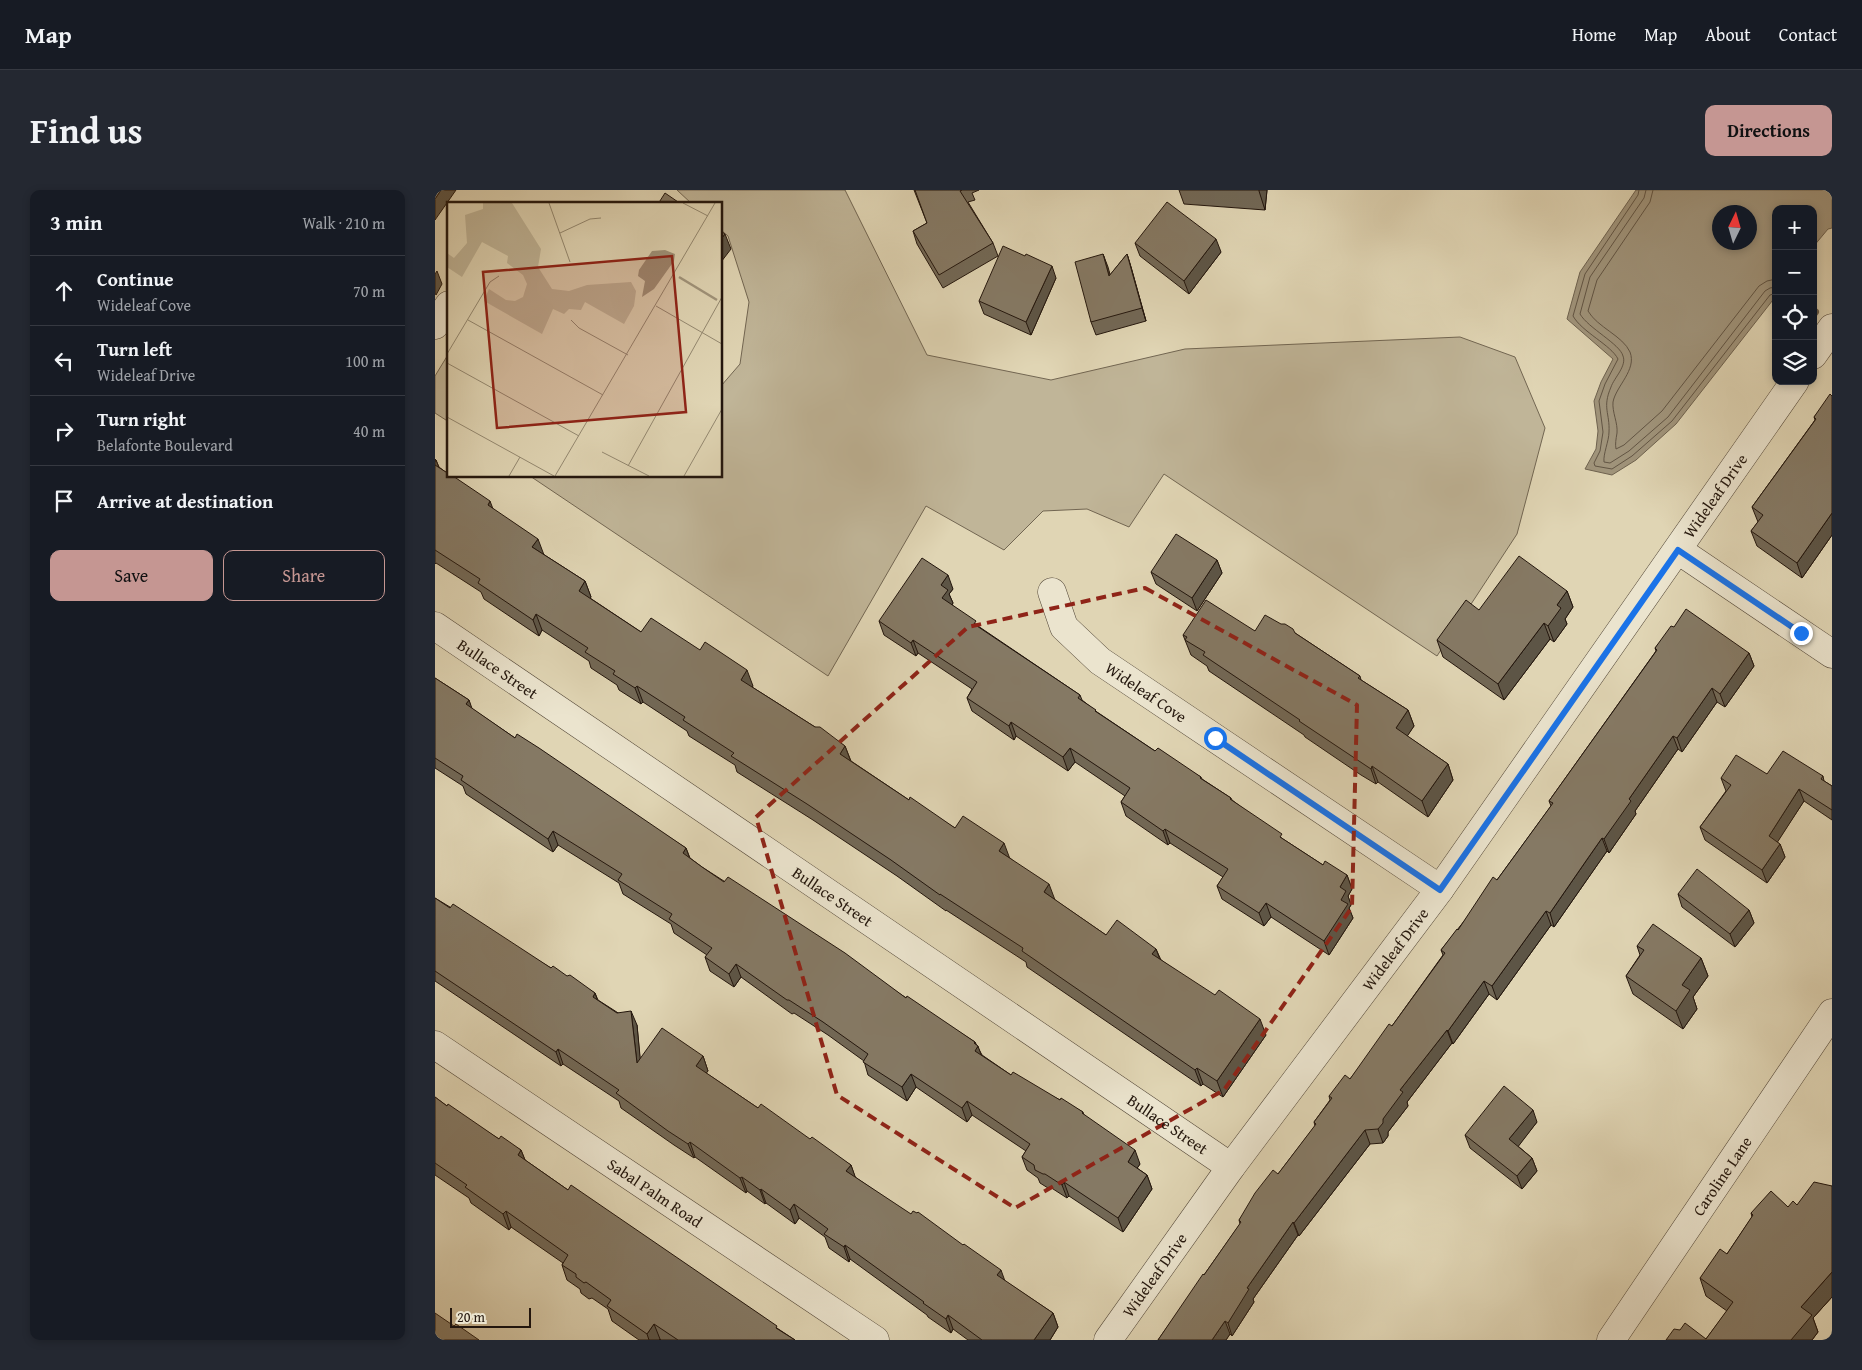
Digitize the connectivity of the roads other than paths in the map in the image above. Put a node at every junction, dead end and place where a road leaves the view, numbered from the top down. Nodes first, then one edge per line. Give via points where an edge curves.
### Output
1 (447, 308) edge
2 (435, 324) edge
3 (1832, 328) edge
4 (1817, 349) edge
5 (1792, 385) edge
6 (1678, 550) junction
7 (1052, 592) dead end
8 (435, 626) edge
9 (1832, 654) edge
10 (1440, 890) junction
11 (1832, 1014) edge
12 (435, 1045) edge
13 (1231, 1167) junction
14 (875, 1340) edge
15 (1108, 1340) edge
16 (1611, 1340) edge

1 - 2 street
3 - 4 street
5 - 6 street, Wideleaf Drive
6 - 9 street
6 - 10 street, Wideleaf Drive
7 - 10 street, Wideleaf Cove via 1064,627 1100,661
8 - 13 street, Bullace Street
10 - 13 street, Wideleaf Drive
11 - 16 street, Caroline Lane
12 - 14 street, Sabal Palm Road
13 - 15 street, Wideleaf Drive

